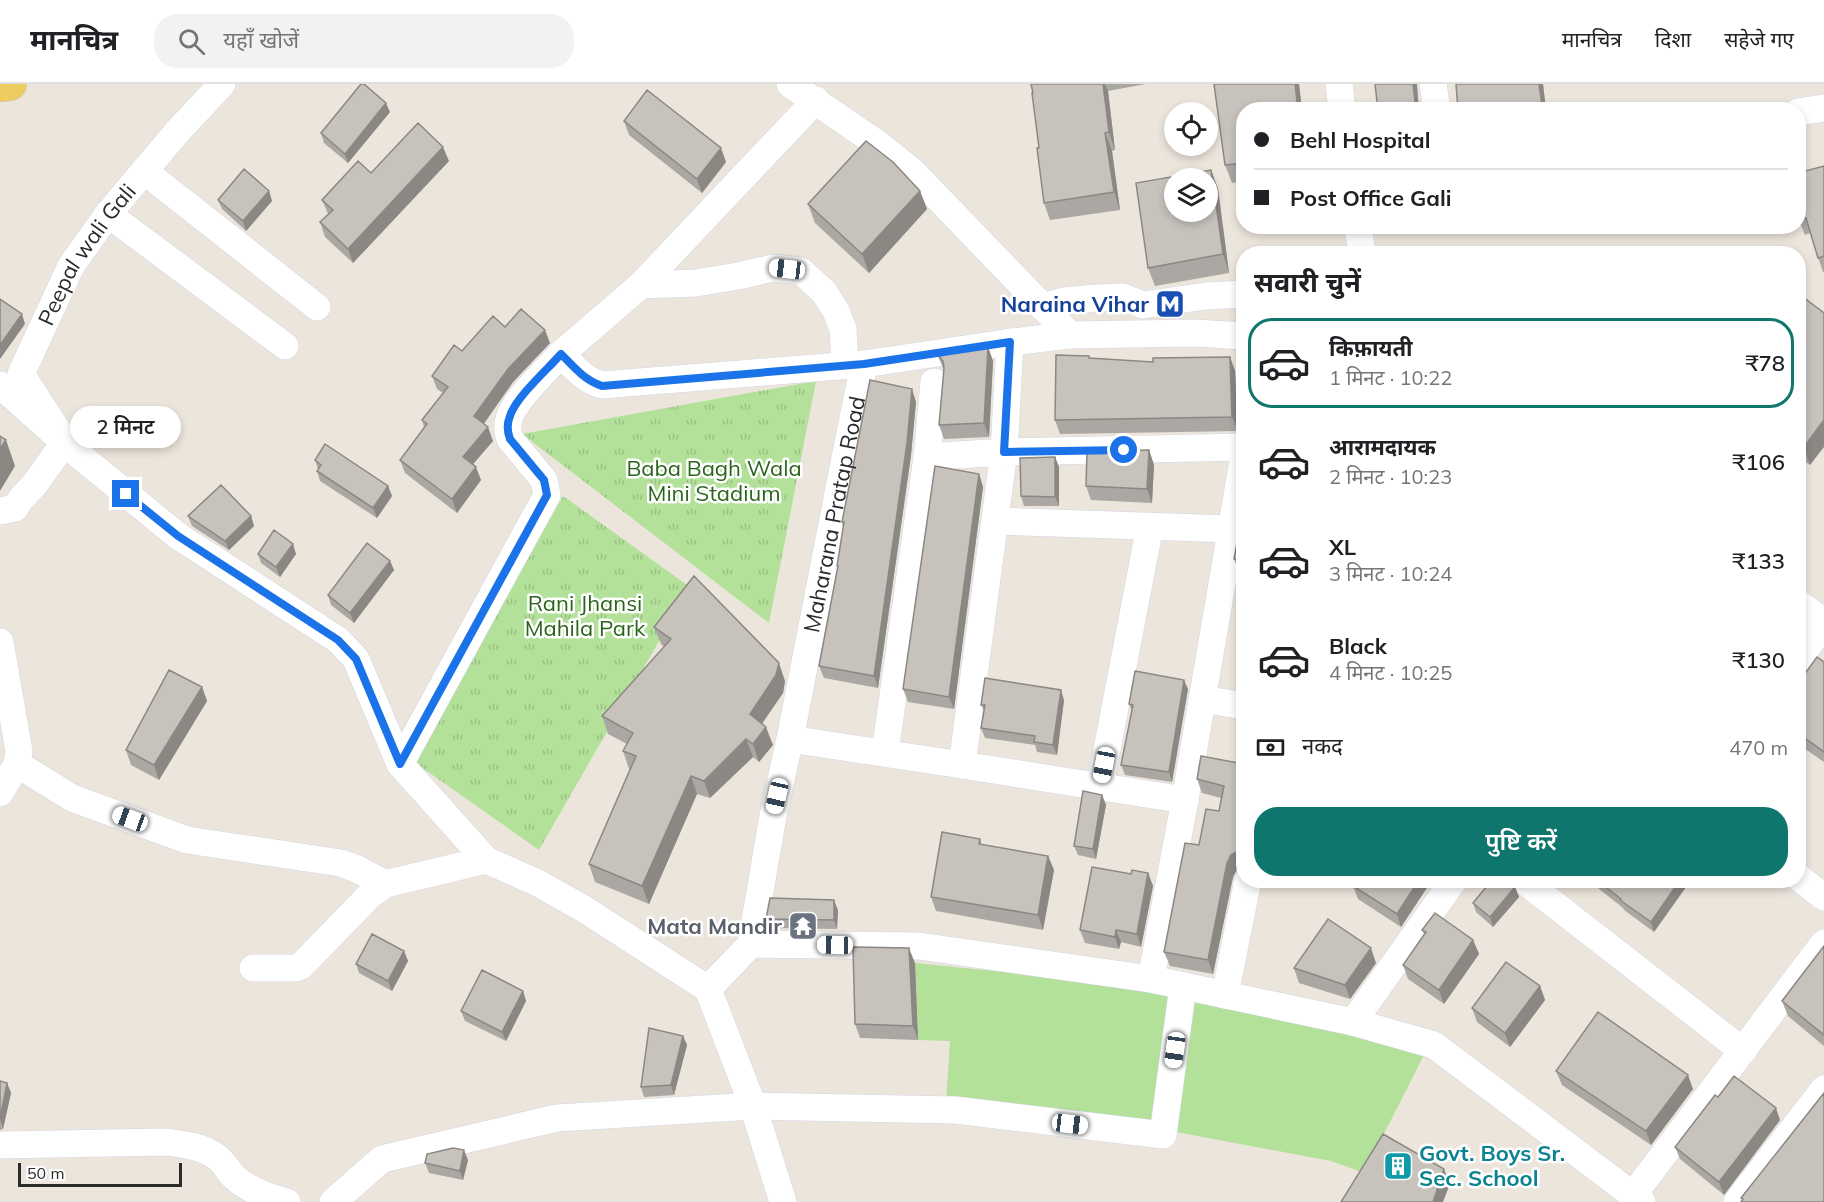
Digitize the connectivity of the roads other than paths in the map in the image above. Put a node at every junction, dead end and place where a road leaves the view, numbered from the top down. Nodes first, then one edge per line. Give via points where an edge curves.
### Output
1 (10, 84) edge
2 (222, 84) edge
3 (790, 84) edge
4 (1339, 84) edge
5 (1433, 84) edge
6 (0, 85) edge
7 (816, 100) junction
8 (1341, 102) edge
9 (1436, 102) edge
10 (1824, 108) edge
11 (1806, 111) edge
12 (144, 171) junction
13 (108, 214) junction
14 (641, 285) junction
15 (1236, 294) edge
16 (1042, 306) junction
17 (317, 307) dead end
18 (1070, 336) junction
19 (1236, 336) edge
20 (1010, 342) junction
21 (285, 346) dead end
22 (561, 354) junction
23 (855, 365) junction
24 (934, 382) dead end
25 (0, 385) edge
26 (64, 442) junction
27 (1236, 447) edge
28 (1004, 452) junction
29 (927, 457) junction
30 (1236, 501) edge
31 (0, 511) edge
32 (995, 521) junction
33 (1150, 526) junction
34 (1231, 529) junction
35 (1806, 609) edge
36 (1824, 623) edge
37 (0, 642) edge
38 (1806, 649) edge
39 (1202, 699) junction
40 (1236, 705) edge
41 (790, 739) junction
42 (885, 752) junction
43 (17, 764) junction
44 (400, 764) junction
45 (962, 765) junction
46 (1100, 786) junction
47 (0, 793) edge
48 (1185, 800) junction
49 (486, 860) junction
50 (1806, 883) edge
51 (385, 884) junction
52 (1246, 888) edge
53 (1448, 888) edge
54 (1532, 888) edge
55 (1824, 897) edge
56 (1824, 943) edge
57 (751, 944) junction
58 (253, 968) dead end
59 (1151, 979) junction
60 (1183, 986) junction
61 (708, 989) junction
62 (1225, 995) junction
63 (1353, 1022) junction
64 (1743, 1051) junction
65 (1824, 1089) edge
66 (753, 1106) junction
67 (0, 1145) edge
68 (1638, 1198) edge
69 (287, 1202) edge
70 (333, 1202) edge
71 (783, 1202) edge
72 (1737, 1202) edge

1 - 6 main road
2 - 12 street, Peepal wali Gali
3 - 7 street
4 - 8 street
5 - 9 street
7 - 14 street
7 - 16 street via 912,171
10 - 11 street
12 - 13 street, Peepal wali Gali
12 - 17 street
13 - 21 street
13 - 26 street, Peepal wali Gali via 71,266 21,374
14 - 22 street
14 - 23 street via 696,283 773,268 801,271 824,292 836,311
15 - 16 street via 1143,305 1123,297
16 - 18 street
18 - 19 street, Maharana Pratap Road
18 - 20 street, Maharana Pratap Road
20 - 23 street, Maharana Pratap Road
20 - 28 street
22 - 23 street via 583,376 602,386
22 - 44 street via 515,405 507,431 544,480 547,495
23 - 41 street, Maharana Pratap Road via 842,472
24 - 29 street
25 - 26 street
26 - 31 street via 15,508
26 - 44 street via 178,536 348,649 356,659
27 - 28 street
28 - 29 street
28 - 32 street
29 - 42 street
30 - 34 street
32 - 33 street
32 - 45 street
33 - 34 street
33 - 46 street
34 - 39 street
35 - 36 street
36 - 38 street
37 - 43 street via 18,738
39 - 40 street
39 - 48 street
41 - 42 street
41 - 57 street, Maharana Pratap Road
42 - 45 street
43 - 47 street
43 - 51 street via 72,798 187,840 341,863
44 - 49 street
45 - 46 street
46 - 48 street
48 - 59 street
49 - 51 street
49 - 61 street via 584,909
50 - 55 street
51 - 58 street via 301,966
52 - 62 street
53 - 63 street
54 - 64 street
56 - 64 street
57 - 59 street via 920,946
57 - 61 street
59 - 60 street
60 - 62 street
60 - 66 street via 1163,1135 955,1110
61 - 66 street
62 - 63 street
63 - 68 street via 1434,1045
64 - 68 street
65 - 72 street
66 - 70 street via 557,1118 382,1159
66 - 71 street
67 - 69 street via 182,1144 217,1158 244,1185

